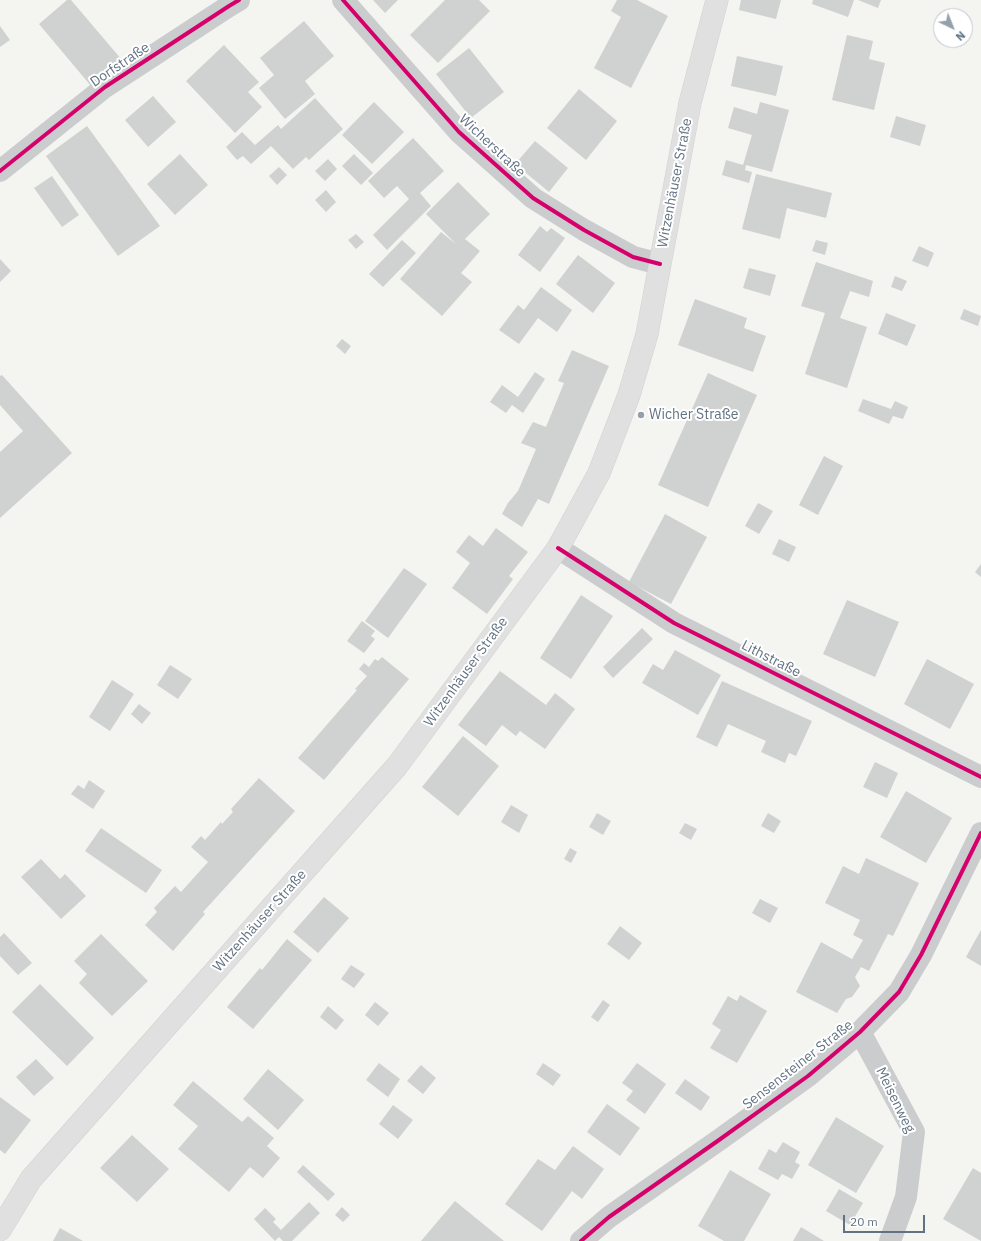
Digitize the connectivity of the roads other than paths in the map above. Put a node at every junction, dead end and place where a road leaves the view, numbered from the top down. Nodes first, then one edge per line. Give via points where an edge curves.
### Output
1 (343, 0) edge
2 (717, 0) edge
3 (230, 2) edge
4 (0, 171) edge
5 (660, 264) junction
6 (558, 548) junction
7 (981, 777) edge
8 (981, 833) edge
9 (860, 1032) junction
10 (0, 1230) edge
11 (580, 1241) edge
12 (890, 1241) edge

1 - 5 street, Wicherstraße via 459,132 533,198 633,257
2 - 5 main road, Witzenhäuser Straße via 690,103
3 - 4 street, Dorfstraße via 105,87
5 - 6 main road, Witzenhäuser Straße via 647,334 629,395 598,473
6 - 7 street, Lithstraße via 674,623
6 - 10 main road, Witzenhäuser Straße via 397,766 31,1179
8 - 9 street, Sensensteiner Straße via 921,955 899,992
9 - 11 street, Sensensteiner Straße via 808,1076 609,1217
9 - 12 street, Meisenweg via 914,1132 906,1197

